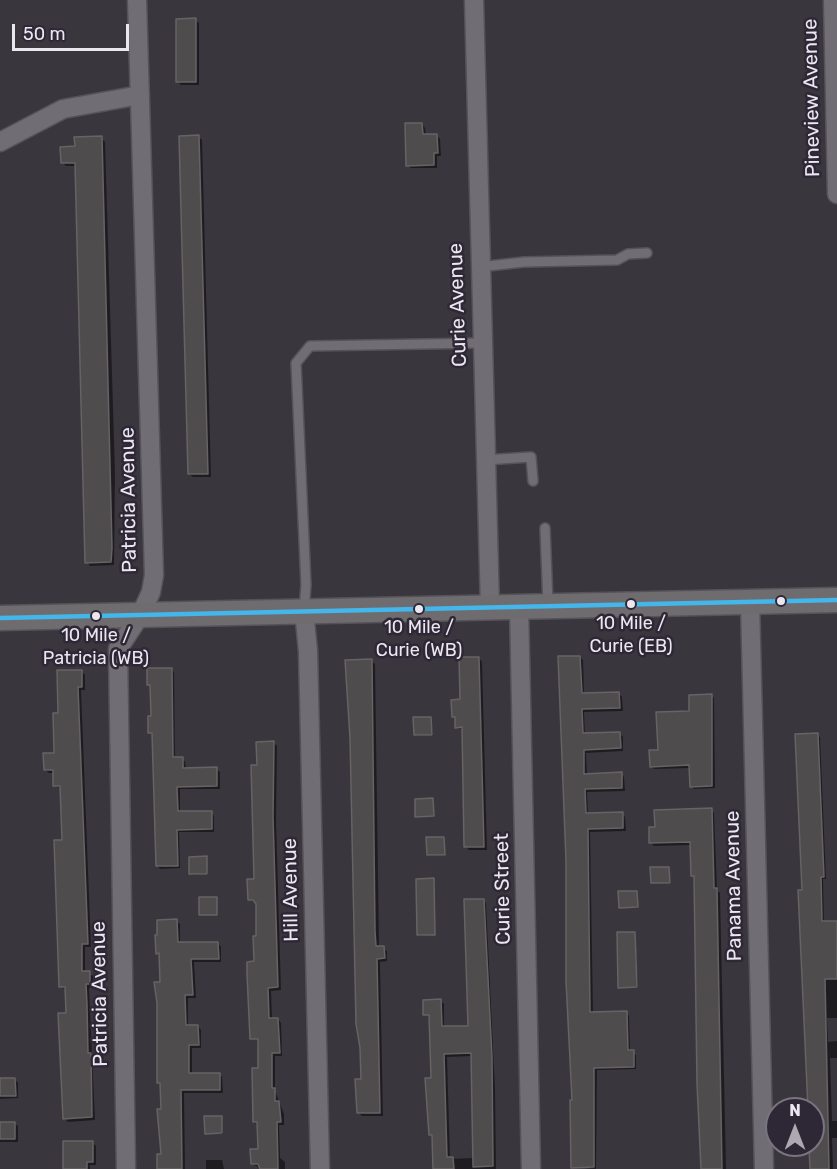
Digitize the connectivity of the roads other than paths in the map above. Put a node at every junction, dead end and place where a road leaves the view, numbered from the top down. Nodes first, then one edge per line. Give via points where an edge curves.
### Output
1 (137, 0) edge
2 (474, 0) edge
3 (833, 0) edge
4 (140, 95) junction
5 (0, 142) edge
6 (837, 194) edge
7 (647, 253) dead end
8 (479, 267) junction
9 (481, 343) junction
10 (485, 460) junction
11 (533, 481) dead end
12 (545, 528) dead end
13 (837, 600) edge
14 (750, 602) junction
15 (519, 607) junction
16 (548, 607) junction
17 (489, 608) junction
18 (304, 611) junction
19 (141, 614) junction
20 (0, 618) edge
21 (126, 1169) edge
22 (320, 1169) edge
23 (531, 1169) edge
24 (764, 1169) edge

1 - 4 street, Patricia Avenue
2 - 8 street, Curie Avenue
3 - 6 street, Pineview Avenue
4 - 5 street via 63,109
4 - 19 street, Patricia Avenue via 154,575
7 - 8 lane via 628,254 617,260
8 - 9 street, Curie Avenue
9 - 10 street, Curie Avenue
9 - 18 lane via 310,345 296,363
10 - 11 lane via 531,458
10 - 17 street, Curie Avenue
12 - 16 lane
13 - 14 main road
14 - 16 main road
14 - 24 street, Panama Avenue
15 - 16 main road
15 - 17 main road
15 - 23 street, Curie Street
17 - 18 main road
18 - 19 main road
18 - 22 street, Hill Avenue
19 - 20 main road
19 - 21 street, Patricia Avenue via 118,649

